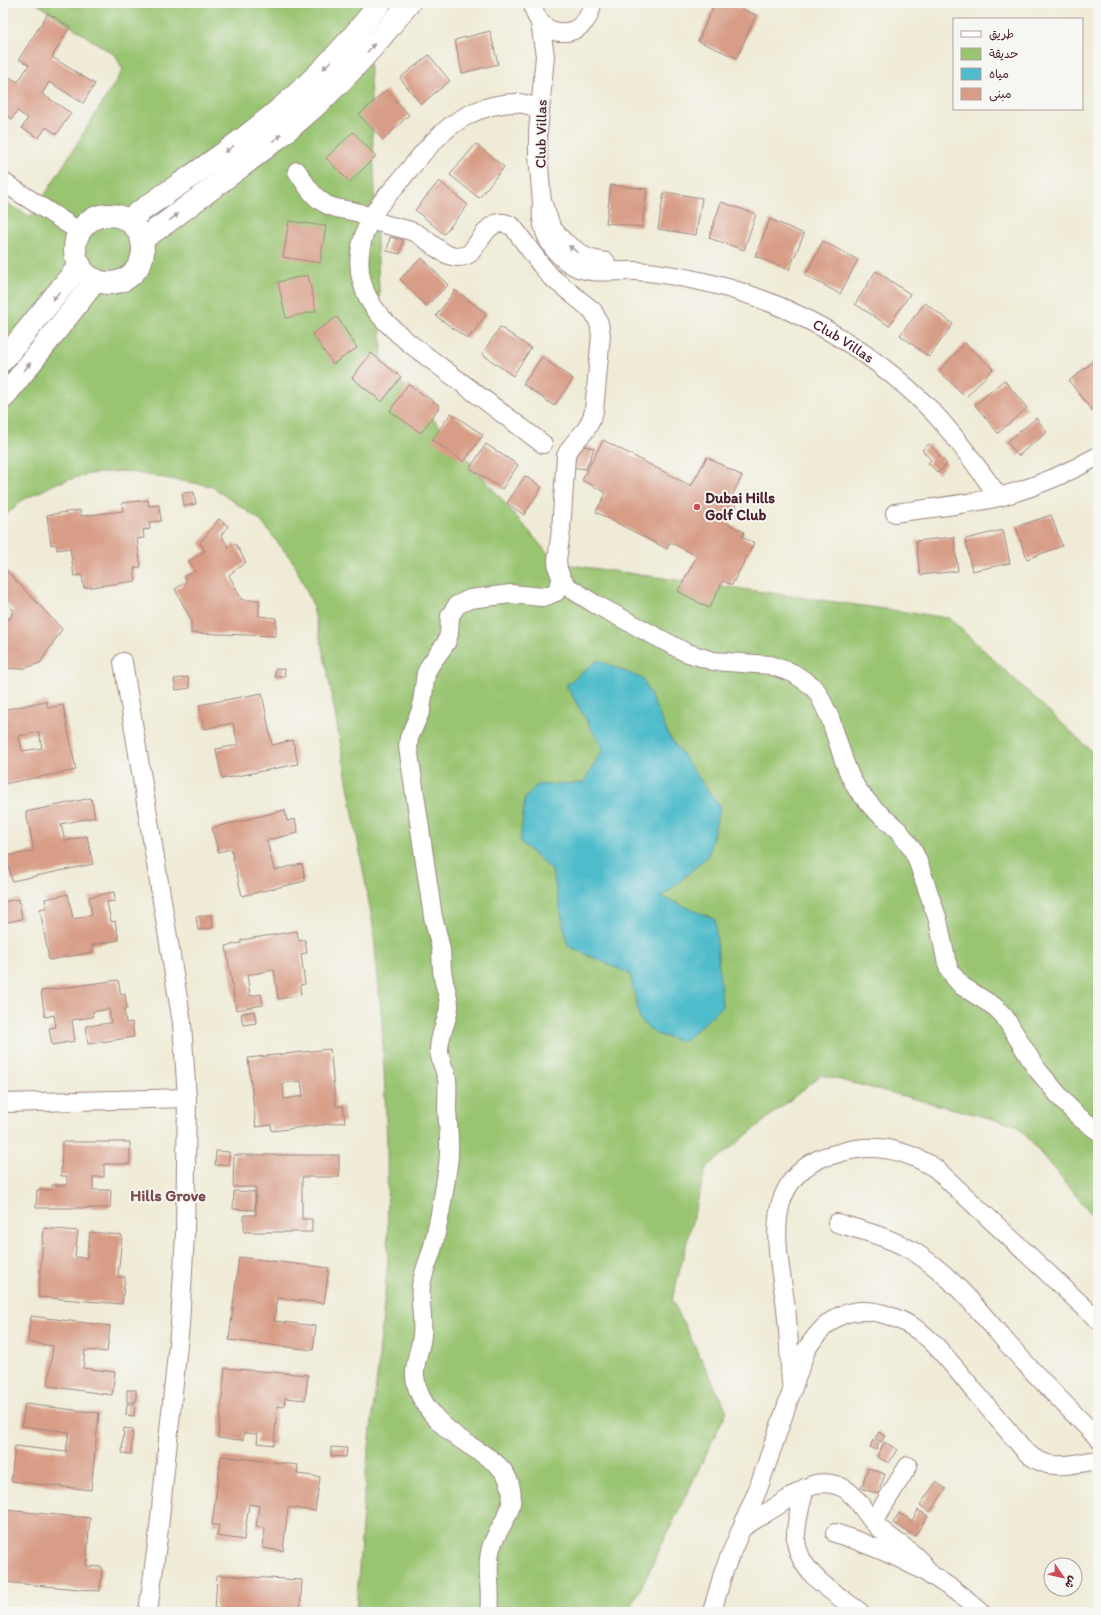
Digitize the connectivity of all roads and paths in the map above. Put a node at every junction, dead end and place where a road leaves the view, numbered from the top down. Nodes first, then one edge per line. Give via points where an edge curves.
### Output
1 (380, 3) edge
2 (409, 3) edge
3 (533, 3) edge
4 (592, 3) edge
5 (540, 23) junction
6 (564, 33) junction
7 (545, 67) junction
8 (540, 108) junction
9 (297, 171) dead end
10 (3, 182) edge
11 (542, 202) junction
12 (371, 218) junction
13 (128, 220) junction
14 (80, 232) junction
15 (142, 239) junction
16 (563, 258) junction
17 (80, 265) junction
18 (635, 271) junction
19 (550, 276) junction
20 (96, 280) junction
21 (3, 360) edge
22 (3, 398) edge
23 (543, 444) dead end
24 (1098, 456) edge
25 (999, 497) junction
26 (895, 513) dead end
27 (562, 580) junction
28 (123, 662) dead end
29 (187, 1098) junction
30 (4, 1104) edge
31 (1098, 1131) edge
32 (837, 1223) dead end
33 (1098, 1320) edge
34 (792, 1390) junction
35 (1098, 1438) edge
36 (1098, 1460) edge
37 (908, 1466) dead end
38 (805, 1488) junction
39 (873, 1522) junction
40 (742, 1528) junction
41 (835, 1533) dead end
42 (930, 1576) junction
43 (148, 1612) edge
44 (489, 1612) edge
45 (712, 1612) edge
46 (860, 1612) edge
47 (981, 1612) edge

1 -> 13 street via 348,43 275,114
15 -> 2 street via 314,108 360,61
3 - 5 street, Club Villas
4 - 6 street via 586,20 572,31
5 - 6 street via 555,32
5 - 7 street, Club Villas via 545,45
6 - 7 street
7 - 8 street, Club Villas
8 - 11 street, Club Villas via 538,156
8 - 12 street via 519,103 500,105 482,109 450,126 379,205
9 - 12 street via 312,193 325,204
10 - 14 street
11 - 16 street, Club Villas via 544,232 554,250
18 -> 11 street, Club Villas via 587,258 571,248 552,228
12 - 19 street via 415,233 447,255 458,258 469,254 490,226 504,223 513,227
12 - 23 street via 361,246 359,264 361,282 377,314 409,343
13 - 14 street via 106,215 91,221
13 - 15 street
14 - 17 street via 76,249
15 - 20 street via 142,256 135,271 121,280
16 - 18 street, Club Villas via 587,270
16 - 19 street
17 - 20 street via 84,272
17 -> 21 street
18 - 25 street, Club Villas via 725,287 782,307 836,335 885,369 930,410 960,444
19 - 27 street via 593,311 600,323 601,335 594,411 584,432 570,447 566,456 557,560
22 -> 20 street
24 - 25 street via 1035,485
25 - 26 street
27 - 31 street via 568,587 595,604 685,652 713,661 770,665 793,673 818,693 857,789 873,808 899,831 917,859 938,920 949,969 962,986 995,1007 1004,1016 1036,1068 1066,1104
27 - 44 street via 556,592 549,596 511,594 470,600 457,605 450,616 446,643 426,673 421,710 409,738 408,748 433,917 439,938 442,974 449,1003 439,1052 448,1093 449,1164 432,1249 421,1287 422,1335 415,1376 420,1394 430,1410 456,1436 498,1464 507,1476 512,1490 511,1506 506,1520 490,1550
28 - 29 street via 182,1023
29 - 30 street
29 - 43 street via 185,1234 180,1318
32 - 35 street via 897,1243 933,1265 964,1293 1024,1362
33 - 34 street via 935,1168 907,1154 892,1150 869,1148 845,1151 820,1159 800,1173 786,1192 778,1214 777,1237 788,1323
34 - 36 street via 806,1350 813,1339 831,1322 853,1312 882,1314 910,1325 931,1341 1033,1458 1041,1463 1058,1465
34 - 40 street via 768,1463
37 - 39 street
38 - 39 street via 822,1483 840,1487 855,1497
38 - 40 street
38 - 46 street via 796,1529 802,1562 817,1579
39 - 42 street via 913,1552
40 - 45 street via 724,1570
41 - 42 street via 881,1551
42 - 47 street via 962,1596

